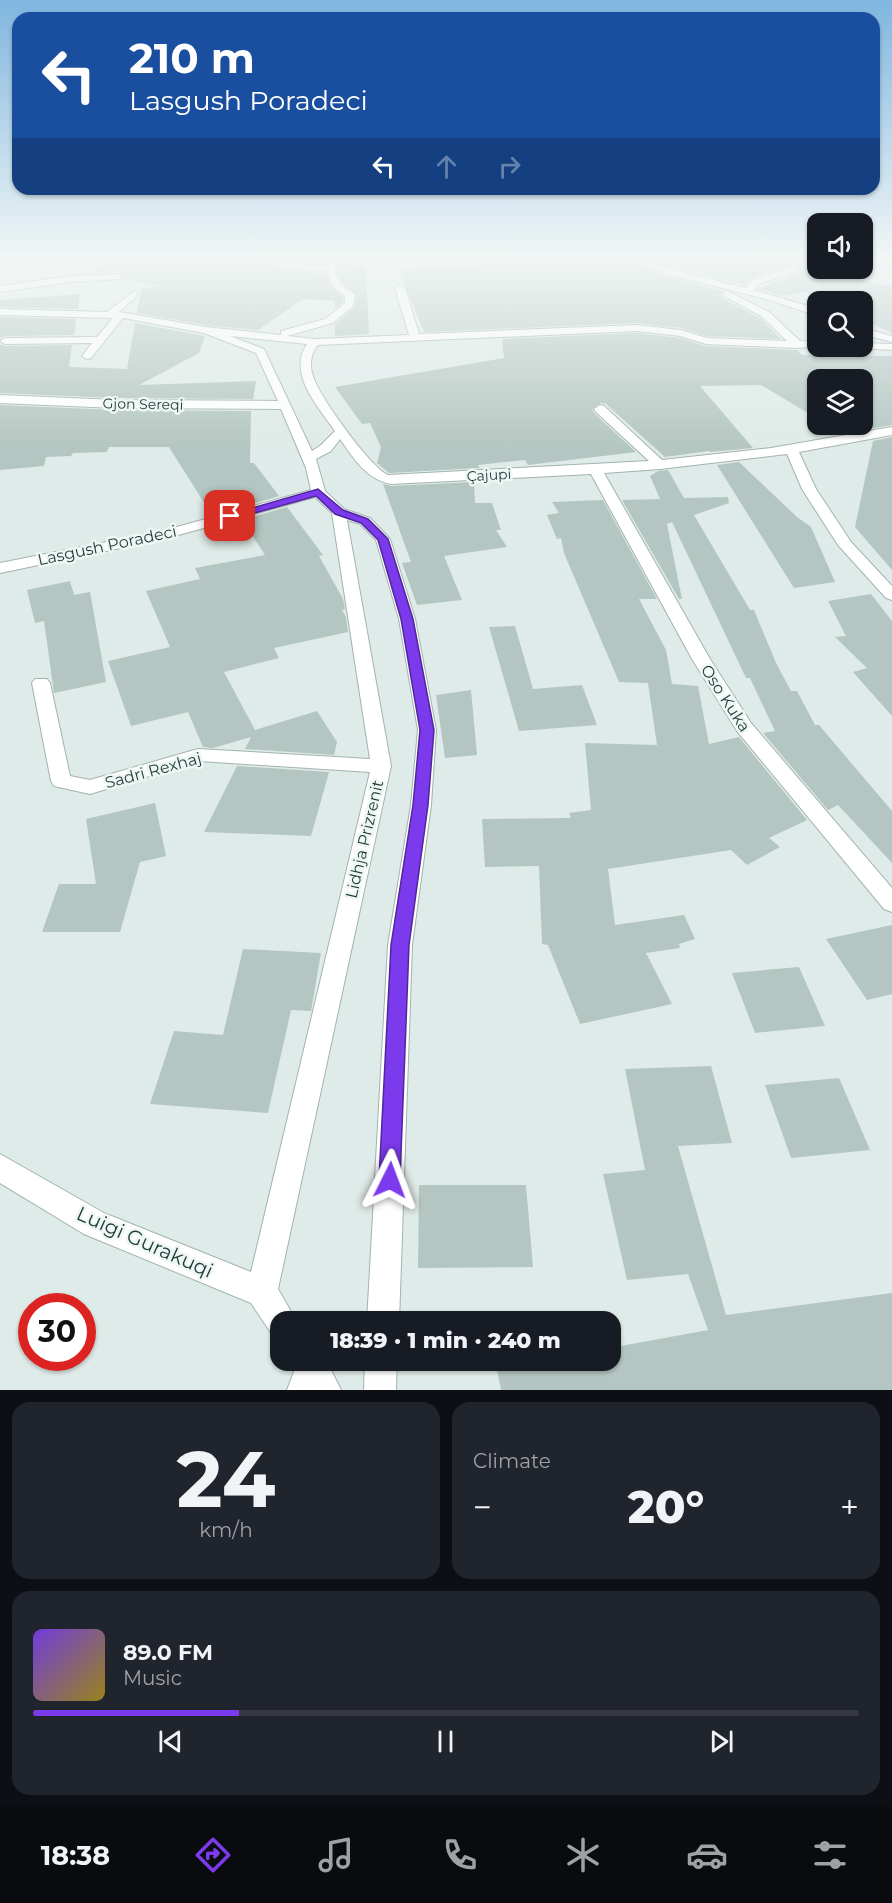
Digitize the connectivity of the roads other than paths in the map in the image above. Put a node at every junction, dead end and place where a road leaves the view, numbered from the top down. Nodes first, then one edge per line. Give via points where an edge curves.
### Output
1 (116, 321) edge
2 (154, 321) edge
3 (331, 321) edge
4 (410, 321) edge
5 (772, 321) edge
6 (206, 330) junction
7 (873, 334) edge
8 (265, 337) junction
9 (415, 337) junction
10 (892, 339) edge
11 (101, 340) junction
12 (5, 341) dead end
13 (315, 342) junction
14 (798, 345) junction
15 (807, 345) edge
16 (873, 346) edge
17 (892, 346) edge
18 (87, 356) dead end
19 (0, 399) edge
20 (285, 405) junction
21 (600, 409) dead end
22 (342, 430) junction
23 (892, 432) edge
24 (792, 450) junction
25 (309, 458) junction
26 (660, 465) junction
27 (595, 469) junction
28 (318, 492) junction
29 (339, 512) junction
30 (0, 568) edge
31 (892, 595) edge
32 (41, 683) dead end
33 (381, 766) junction
34 (892, 903) edge
35 (0, 1167) edge
36 (262, 1292) junction
37 (275, 1311) edge
38 (383, 1311) edge
39 (381, 1371) edge
40 (380, 1390) edge

1 - 11 street
2 - 6 street
3 - 8 street
4 - 9 street
5 - 14 street
6 - 8 street
6 - 20 street via 260,351
7 - 10 street
8 - 13 street
9 - 13 street
9 - 14 street via 637,328 681,333 706,341
11 - 12 street
11 - 18 street
13 - 22 street, Çajupi via 305,357 307,378
14 - 15 street
16 - 17 street
19 - 20 street, Gjon Sereqi
20 - 25 street
21 - 26 street
22 - 25 street via 326,448
22 - 27 street, Çajupi via 372,471 386,479
23 - 24 street, Çajupi
24 - 26 street, Çajupi
24 - 31 street via 809,489 845,545
25 - 28 street
26 - 27 street, Çajupi
27 - 34 street, Oso Kuka via 744,728
28 - 29 street
28 - 30 street, Lasgush Poradeci via 164,534
29 - 33 street, Lidhja Prizrenit
29 - 38 street via 364,521 383,539 407,619 427,730 421,805 400,945
32 - 33 street, Sadri Rexhaj via 61,781 90,787 198,755
33 - 36 street, Lidhja Prizrenit
35 - 36 street, Luigi Gurakuqi via 93,1224
36 - 37 street
39 - 40 street

